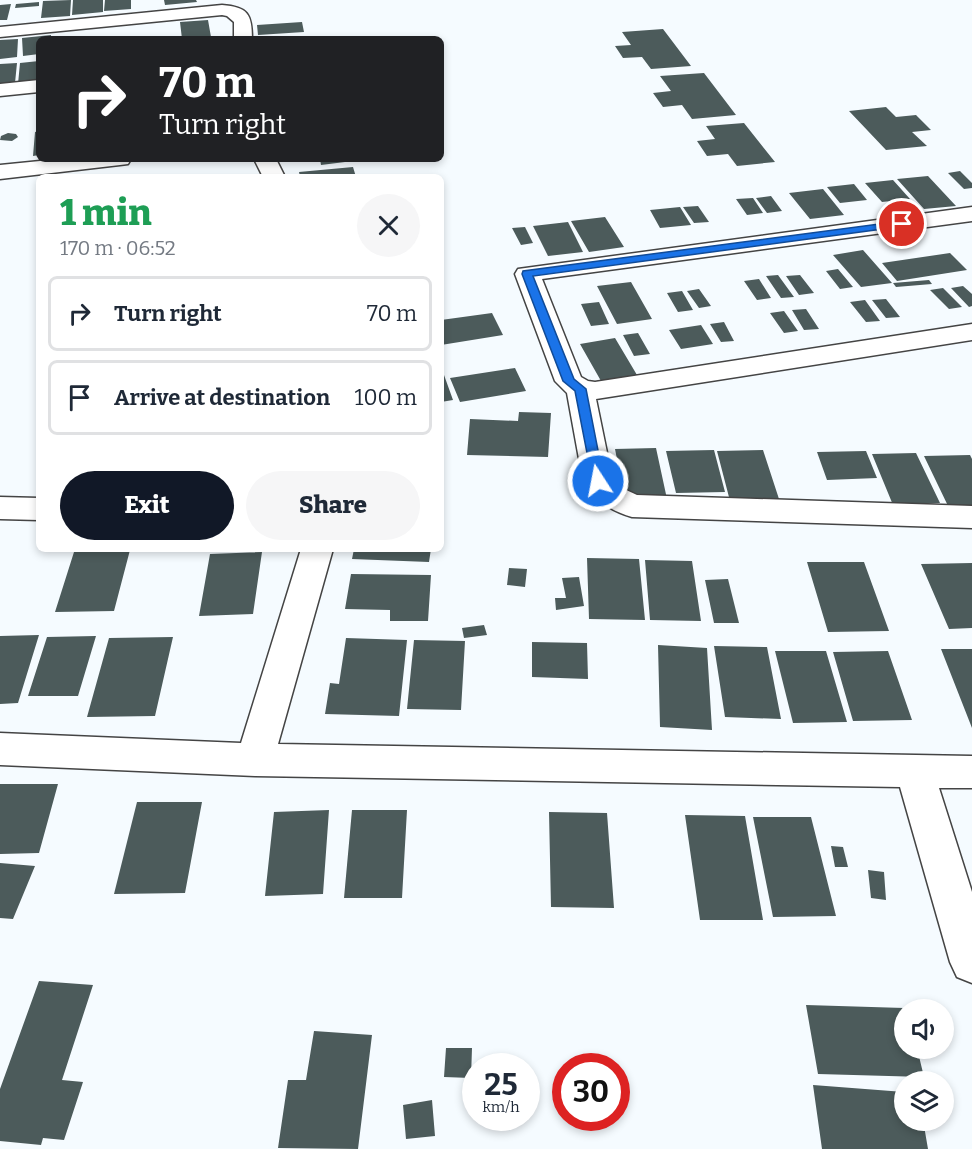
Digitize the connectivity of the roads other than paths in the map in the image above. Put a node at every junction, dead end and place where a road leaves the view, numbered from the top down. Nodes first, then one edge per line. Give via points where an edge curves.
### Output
1 (0, 32) edge
2 (243, 36) edge
3 (36, 86) edge
4 (0, 90) edge
5 (92, 162) edge
6 (0, 172) edge
7 (972, 214) edge
8 (972, 332) edge
9 (580, 389) junction
10 (0, 508) edge
11 (36, 509) edge
12 (972, 517) edge
13 (316, 552) edge
14 (0, 749) edge
15 (255, 760) junction
16 (915, 772) junction
17 (972, 772) edge
18 (972, 962) edge

1 - 2 street via 222,10 232,11 243,20
3 - 4 street
5 - 6 street
7 - 9 street via 527,274 569,381
8 - 9 street via 595,391
9 - 12 street via 598,481 632,506
10 - 11 street
13 - 15 street
14 - 15 street
15 - 16 street
16 - 17 street
16 - 18 street

